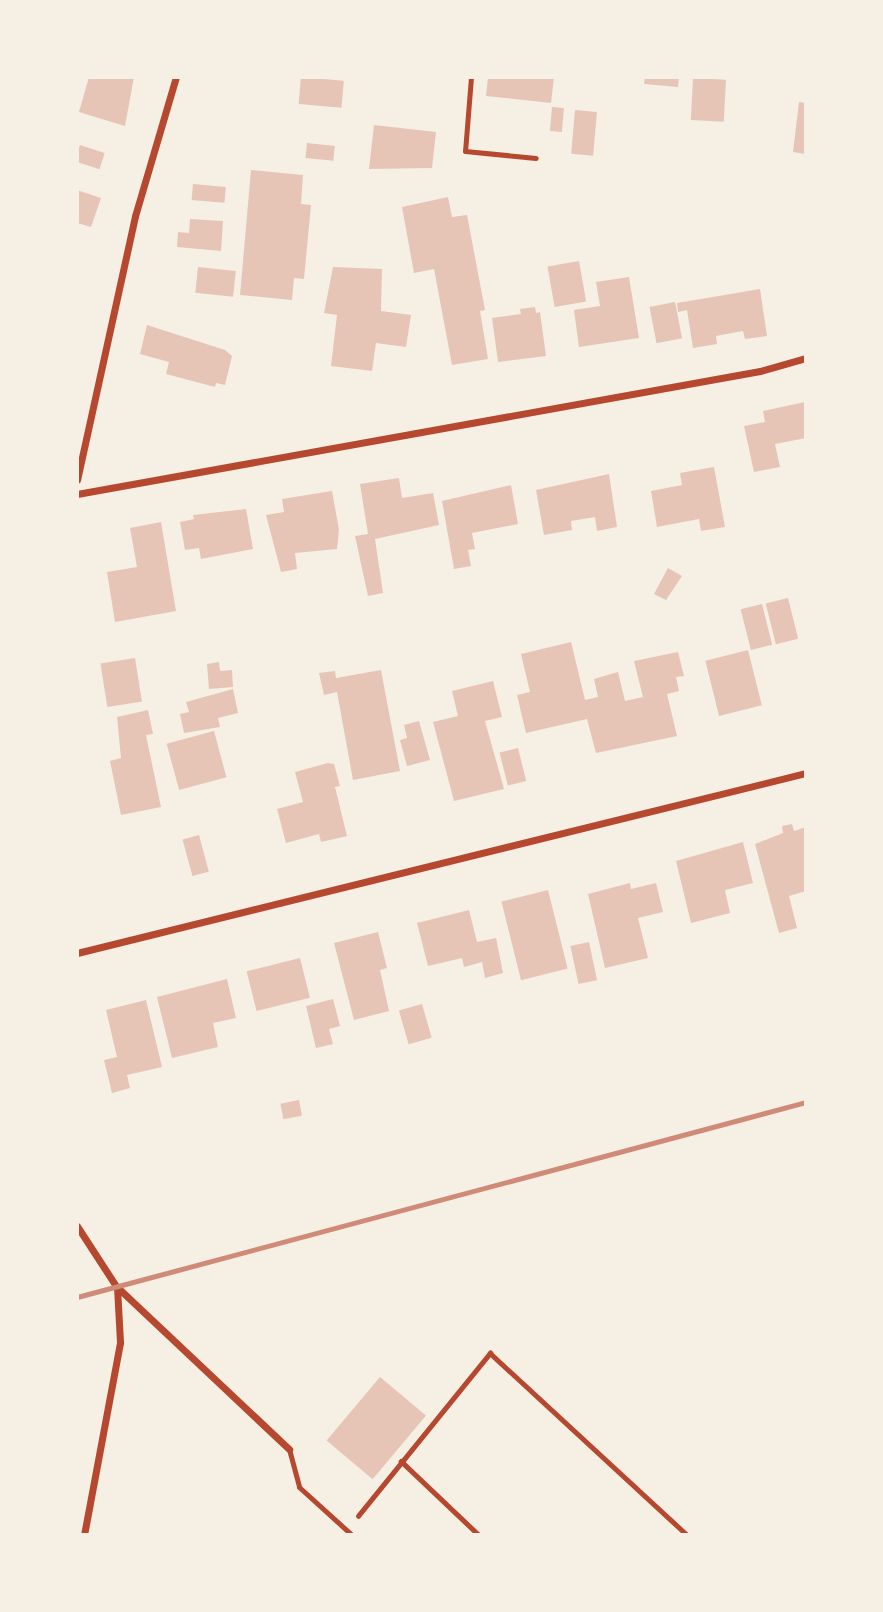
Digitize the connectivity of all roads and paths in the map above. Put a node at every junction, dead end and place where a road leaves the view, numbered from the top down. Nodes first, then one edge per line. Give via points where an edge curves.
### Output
1 (176, 77) edge
2 (471, 77) edge
3 (536, 158) dead end
4 (806, 358) edge
5 (77, 480) edge
6 (77, 494) edge
7 (806, 774) edge
8 (77, 953) edge
9 (77, 1226) edge
10 (116, 1286) junction
11 (289, 1449) joint
12 (400, 1461) junction
13 (346, 1530) junction
14 (84, 1535) edge
15 (352, 1535) edge
16 (479, 1535) edge
17 (687, 1535) edge

1 - 5 street via 135,216
2 - 3 lane via 465,151
4 - 6 street via 760,371
7 - 8 street
9 - 10 street
10 - 11 street
10 - 14 street via 120,1342
11 - 13 lane via 299,1487
12 - 13 path
12 - 16 path
12 - 17 path via 490,1353
13 - 15 lane

